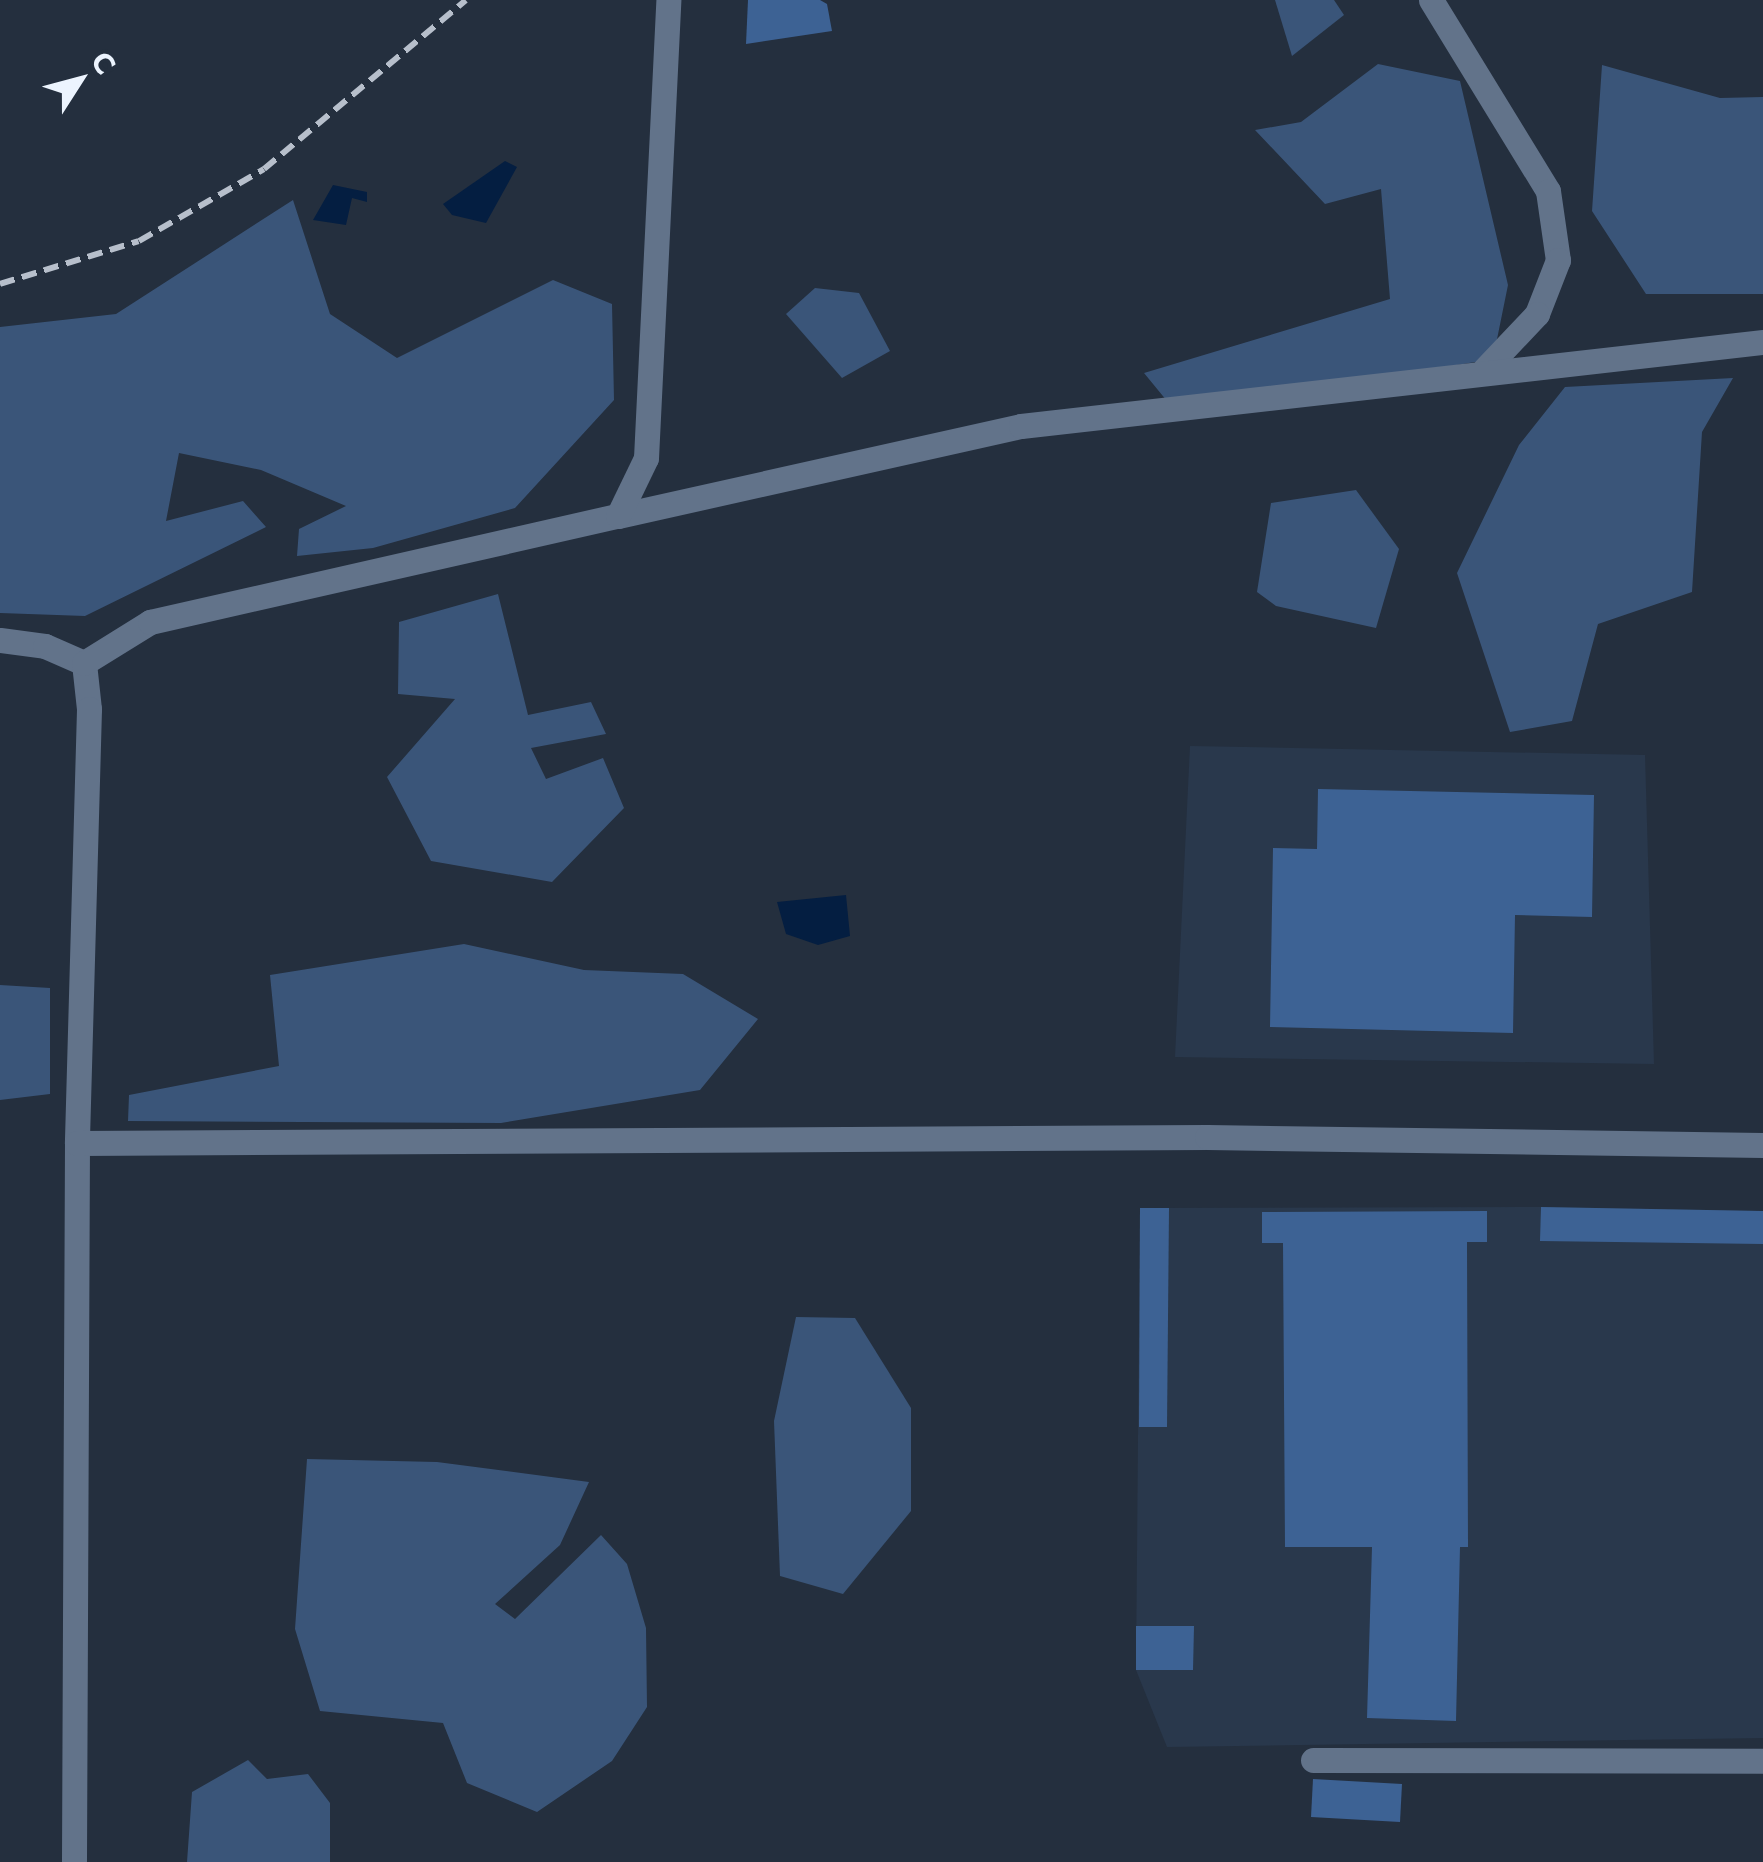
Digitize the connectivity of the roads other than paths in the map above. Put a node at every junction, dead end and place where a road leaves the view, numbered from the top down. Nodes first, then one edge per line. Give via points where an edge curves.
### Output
1 (668, 0) edge
2 (1431, 3) edge
3 (1763, 342) edge
4 (1484, 370) junction
5 (618, 516) junction
6 (0, 640) edge
7 (84, 663) junction
8 (77, 1143) junction
9 (1763, 1145) edge
10 (1312, 1760) dead end
11 (1763, 1761) edge
12 (74, 1862) edge

1 - 5 street via 646,458
2 - 4 street via 1548,191 1558,260 1537,314
3 - 4 street
4 - 5 street via 1021,426
5 - 7 street via 150,622
6 - 7 street
7 - 8 street via 90,710
8 - 9 street via 1207,1136
8 - 12 street
10 - 11 street

